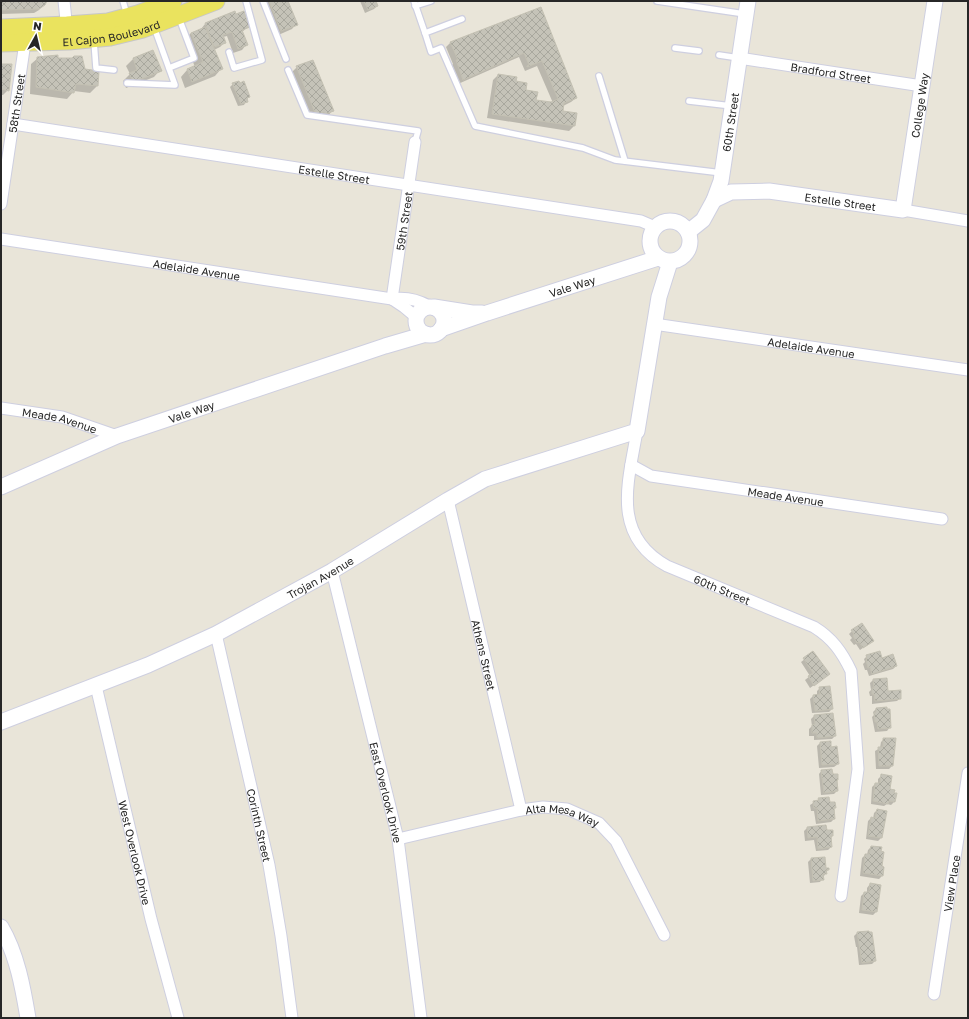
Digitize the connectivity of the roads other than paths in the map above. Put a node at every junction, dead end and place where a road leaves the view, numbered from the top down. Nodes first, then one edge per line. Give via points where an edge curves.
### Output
1 (64, 1) edge
2 (216, 1) edge
3 (246, 1) edge
4 (263, 1) edge
5 (431, 1) edge
6 (657, 1) edge
7 (936, 1) edge
8 (415, 4) edge
9 (747, 7) edge
10 (176, 8) edge
11 (125, 9) edge
12 (462, 18) dead end
13 (153, 25) junction
14 (1, 28) edge
15 (68, 33) junction
16 (424, 33) junction
17 (27, 34) junction
18 (94, 38) junction
19 (1, 43) edge
20 (675, 48) dead end
21 (229, 52) dead end
22 (699, 52) dead end
23 (719, 55) dead end
24 (739, 58) junction
25 (286, 59) dead end
26 (169, 68) junction
27 (114, 70) dead end
28 (288, 70) dead end
29 (599, 76) dead end
30 (127, 83) dead end
31 (922, 86) junction
32 (689, 101) dead end
33 (732, 106) junction
34 (13, 124) junction
35 (415, 142) joint
36 (4, 158) edge
37 (625, 161) junction
38 (722, 173) junction
39 (408, 185) junction
40 (714, 200) junction
41 (1, 204) edge
42 (903, 210) junction
43 (968, 220) edge
44 (655, 227) junction
45 (688, 232) junction
46 (1, 239) edge
47 (664, 260) junction
48 (392, 299) junction
49 (431, 306) junction
50 (487, 313) junction
51 (416, 318) junction
52 (654, 324) junction
53 (442, 329) junction
54 (426, 334) junction
55 (386, 346) junction
56 (968, 370) edge
57 (1, 408) edge
58 (637, 431) junction
59 (117, 436) junction
60 (631, 465) junction
61 (1, 487) edge
62 (448, 500) junction
63 (942, 519) dead end
64 (332, 571) junction
65 (216, 634) junction
66 (96, 686) junction
67 (1, 722) edge
68 (968, 773) edge
69 (521, 810) junction
70 (398, 839) junction
71 (841, 896) dead end
72 (1, 927) edge
73 (664, 934) dead end
74 (934, 994) dead end
75 (28, 1018) edge
76 (178, 1018) edge
77 (292, 1018) edge
78 (421, 1018) edge

1 - 15 street
2 - 10 main road, El Cajon Boulevard
3 - 21 lane via 262,60 234,68
4 - 25 lane
5 - 8 lane
6 - 9 lane
7 - 31 street, College Way
8 - 16 lane
9 - 24 street, 60th Street
10 - 11 main road, El Cajon Boulevard via 138,14
10 - 13 main road, El Cajon Boulevard
10 - 26 lane via 194,58
11 - 15 main road, El Cajon Boulevard via 108,22
12 - 16 lane
13 - 18 main road, El Cajon Boulevard via 110,37
13 - 26 lane
14 - 17 main road, El Cajon Boulevard
15 - 17 main road, El Cajon Boulevard
15 - 18 main road, El Cajon Boulevard
16 - 37 lane via 431,52 441,48 475,126 583,148 615,160
17 - 19 main road, El Cajon Boulevard
17 - 34 street, 58th Street
18 - 27 lane via 96,68
20 - 22 lane
23 - 24 lane
24 - 31 street, Bradford Street
24 - 33 street, 60th Street
26 - 30 lane via 175,85
28 - 35 lane via 307,115 418,131
29 - 37 lane
31 - 42 street, College Way
32 - 33 lane
33 - 38 street, 60th Street
34 - 36 street, 58th Street
34 - 39 street, Estelle Street
35 - 39 street, 59th Street
36 - 41 street, 58th Street
37 - 38 lane
38 - 40 street, 60th Street
39 - 44 street, Estelle Street via 641,221
39 - 48 street, 59th Street
40 - 42 street, Estelle Street via 731,192 769,190
40 - 45 street, 60th Street via 703,220
42 - 43 street, Estelle Street
44 - 45 street via 663,222 673,221 682,224
44 - 47 street via 650,238 651,249
45 - 47 street via 691,242 688,252 680,259
46 - 48 street, Adelaide Avenue
47 - 50 street, Vale Way
47 - 52 street, 60th Street
48 - 49 street, Adelaide Avenue via 421,302
48 - 51 street, Adelaide Avenue
49 - 50 street, Vale Way
49 - 51 street, Vale Way via 420,310
49 - 53 street via 438,309 443,316
50 - 53 street, Vale Way
51 - 54 street via 419,330
51 - 55 street, Vale Way
52 - 56 street, Adelaide Avenue
52 - 58 street, 60th Street
53 - 54 street, Vale Way via 434,334
54 - 55 street, Vale Way
55 - 59 street, Vale Way
57 - 59 street, Meade Avenue via 62,417
58 - 60 street, 60th Street
58 - 62 street, Trojan Avenue via 485,479
59 - 61 street, Vale Way
60 - 63 street, Meade Avenue via 651,476
60 - 71 street, 60th Street via 626,500 628,518 636,538 649,554 667,566 814,627 829,637 846,660 851,671 858,769
62 - 64 street, Trojan Avenue
62 - 69 street, Athens Street
64 - 65 street, Trojan Avenue
64 - 70 street, East Overlook Drive
65 - 66 street, Trojan Avenue
65 - 77 street, Corinth Street via 269,865
66 - 67 street, Trojan Avenue
66 - 76 street, West Overlook Drive via 151,919
68 - 74 street, View Place
69 - 70 street, Alta Mesa Way
69 - 73 street, Alta Mesa Way via 543,807 567,809 599,823 616,841
70 - 78 street, East Overlook Drive
72 - 75 street via 9,942 25,996

